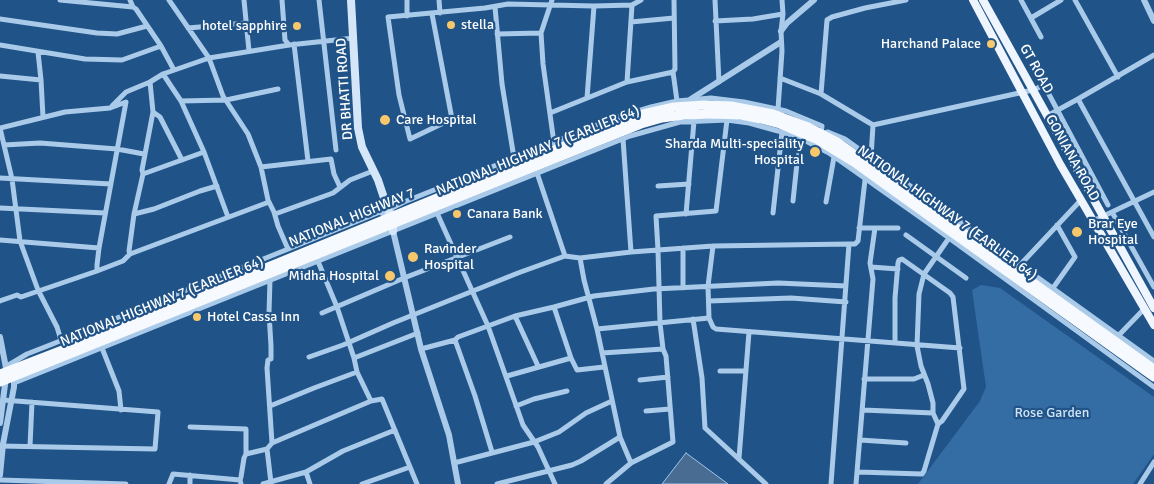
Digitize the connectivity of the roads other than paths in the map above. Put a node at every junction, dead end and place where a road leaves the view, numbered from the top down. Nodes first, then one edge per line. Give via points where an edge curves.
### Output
1 (60, 0) edge
2 (130, 0) edge
3 (169, 0) edge
4 (244, 0) edge
5 (282, 0) edge
6 (319, 0) edge
7 (351, 0) edge
8 (407, 0) edge
9 (439, 0) edge
10 (484, 0) edge
11 (641, 0) edge
12 (674, 0) edge
13 (715, 0) edge
14 (782, 0) edge
15 (814, 0) edge
16 (906, 0) edge
17 (973, 0) edge
18 (983, 0) edge
19 (1021, 0) edge
20 (1061, 0) edge
21 (1075, 0) edge
22 (1144, 0) edge
23 (551, 3) edge
24 (632, 5) junction
25 (594, 6) junction
26 (495, 7) junction
27 (133, 8) junction
28 (485, 8) junction
29 (440, 13) junction
30 (432, 14) junction
31 (784, 14) junction
32 (407, 16) junction
33 (674, 18) junction
34 (1031, 18) junction
35 (0, 19) edge
36 (716, 21) junction
37 (1154, 21) edge
38 (631, 22) junction
39 (246, 23) junction
40 (147, 26) junction
41 (188, 28) junction
42 (781, 31) junction
43 (541, 33) junction
44 (497, 34) junction
45 (1041, 37) dead end
46 (354, 38) junction
47 (324, 40) junction
48 (781, 42) junction
49 (292, 44) junction
50 (0, 45) edge
51 (161, 46) junction
52 (249, 51) junction
53 (38, 52) junction
54 (1154, 54) edge
55 (209, 58) junction
56 (174, 70) junction
57 (673, 72) junction
58 (163, 74) junction
59 (0, 76) edge
60 (1118, 77) junction
61 (780, 78) junction
62 (41, 80) junction
63 (150, 82) junction
64 (627, 82) junction
65 (718, 82) junction
66 (278, 89) dead end
67 (1033, 90) junction
68 (1021, 93) junction
69 (821, 94) junction
70 (587, 98) junction
71 (691, 99) junction
72 (1078, 99) junction
73 (226, 100) junction
74 (180, 101) junction
75 (677, 101) junction
76 (110, 108) junction
77 (778, 109) junction
78 (1057, 110) junction
79 (153, 112) junction
80 (550, 112) junction
81 (1047, 116) junction
82 (43, 117) junction
83 (727, 120) junction
84 (694, 121) junction
85 (873, 125) junction
86 (0, 128) edge
87 (782, 132) junction
88 (821, 134) junction
89 (623, 139) junction
90 (802, 139) junction
91 (554, 143) junction
92 (4, 145) junction
93 (118, 150) junction
94 (336, 150) dead end
95 (204, 152) junction
96 (144, 154) junction
97 (834, 157) junction
98 (871, 157) junction
99 (514, 158) junction
100 (182, 160) junction
101 (308, 161) junction
102 (261, 167) junction
103 (373, 171) junction
104 (537, 173) junction
105 (143, 174) junction
106 (0, 178) edge
107 (12, 179) junction
108 (866, 180) junction
109 (111, 184) junction
110 (689, 184) junction
111 (217, 186) junction
112 (658, 186) dead end
113 (340, 187) junction
114 (1154, 192) edge
115 (1081, 200) junction
116 (793, 201) dead end
117 (1134, 201) junction
118 (269, 202) junction
119 (826, 202) dead end
120 (1108, 205) dead end
121 (0, 208) edge
122 (931, 208) joint
123 (16, 209) junction
124 (1112, 212) junction
125 (105, 213) junction
126 (437, 213) junction
127 (773, 213) dead end
128 (134, 214) junction
129 (275, 214) junction
130 (686, 214) junction
131 (1103, 216) junction
132 (228, 217) junction
133 (1093, 222) junction
134 (392, 225) junction
135 (1057, 225) junction
136 (860, 228) junction
137 (875, 228) junction
138 (898, 228) dead end
139 (906, 235) dead end
140 (510, 236) dead end
141 (1154, 237) edge
142 (949, 238) junction
143 (0, 240) edge
144 (20, 241) junction
145 (849, 244) junction
146 (713, 246) junction
147 (100, 248) junction
148 (683, 248) junction
149 (288, 250) junction
150 (658, 250) junction
151 (631, 252) junction
152 (130, 254) junction
153 (565, 256) junction
154 (936, 256) junction
155 (316, 258) junction
156 (456, 258) junction
157 (580, 258) junction
158 (1020, 265) junction
159 (871, 267) junction
160 (898, 269) junction
161 (97, 271) junction
162 (924, 274) junction
163 (404, 278) junction
164 (966, 278) dead end
165 (270, 280) junction
166 (708, 286) junction
167 (846, 286) junction
168 (1154, 287) edge
169 (683, 288) junction
170 (1053, 288) junction
171 (658, 289) junction
172 (38, 290) junction
173 (473, 292) junction
174 (589, 297) junction
175 (0, 301) edge
176 (709, 301) junction
177 (846, 302) junction
178 (337, 307) junction
179 (554, 307) junction
180 (1145, 308) junction
181 (1154, 308) edge
182 (322, 313) dead end
183 (414, 316) junction
184 (515, 316) junction
185 (709, 318) junction
186 (693, 320) junction
187 (660, 323) junction
188 (1154, 325) edge
189 (488, 326) junction
190 (597, 330) junction
191 (749, 332) junction
192 (418, 333) junction
193 (1119, 335) junction
194 (0, 337) edge
195 (61, 340) junction
196 (455, 340) junction
197 (842, 340) junction
198 (349, 342) junction
199 (867, 342) junction
200 (895, 343) junction
201 (917, 346) junction
202 (102, 348) junction
203 (960, 348) junction
204 (421, 349) junction
205 (663, 349) junction
206 (602, 353) junction
207 (309, 357) dead end
208 (354, 358) junction
209 (571, 358) junction
210 (1154, 361) edge
211 (538, 366) junction
212 (604, 367) junction
213 (1154, 369) edge
214 (720, 371) dead end
215 (746, 371) junction
216 (357, 372) junction
217 (924, 374) junction
218 (507, 376) junction
219 (6, 377) edge
220 (668, 377) junction
221 (1154, 377) edge
222 (864, 379) junction
223 (640, 380) dead end
224 (1154, 387) edge
225 (567, 391) dead end
226 (3, 400) junction
227 (11, 400) junction
228 (371, 401) junction
229 (612, 401) junction
230 (32, 402) junction
231 (270, 406) junction
232 (516, 406) junction
233 (670, 409) junction
234 (121, 410) junction
235 (863, 410) junction
236 (646, 411) dead end
237 (933, 413) junction
238 (0, 423) edge
239 (938, 424) junction
240 (190, 427) dead end
241 (395, 430) junction
242 (620, 437) junction
243 (860, 440) junction
244 (534, 442) junction
245 (906, 443) dead end
246 (272, 444) junction
247 (1, 446) edge
248 (30, 446) junction
249 (267, 449) junction
250 (492, 452) junction
251 (246, 454) junction
252 (739, 458) junction
253 (1154, 462) edge
254 (454, 463) junction
255 (631, 463) junction
256 (410, 467) junction
257 (549, 471) junction
258 (306, 472) junction
259 (858, 472) junction
260 (0, 475) edge
261 (190, 475) junction
262 (0, 480) edge
263 (240, 482) edge
264 (271, 483) junction
265 (102, 484) edge
266 (126, 484) edge
267 (169, 484) edge
268 (190, 484) edge
269 (263, 484) edge
270 (310, 484) edge
271 (362, 484) edge
272 (417, 484) edge
273 (458, 484) edge
274 (497, 484) edge
275 (554, 484) edge
276 (606, 484) edge
277 (766, 484) edge
278 (831, 484) edge
279 (856, 484) edge
280 (1140, 484) edge

1 - 27 street
2 - 27 street
3 - 41 street
4 - 39 street
5 - 49 street via 286,40
6 - 47 street
7 - 46 main road, DR BHATTI ROAD
8 - 32 street
9 - 29 street
10 - 28 street
11 - 24 street
12 - 33 street
13 - 36 street
14 - 31 street
15 - 42 street
16 - 69 street via 827,20
17 - 68 main road, GONIANA ROAD
18 - 67 main road, GT ROAD
19 - 34 street
20 - 34 street
21 - 60 street
22 - 37 street
23 - 25 street
23 - 26 street via 499,4
23 - 43 street
24 - 25 street
24 - 38 street
25 - 70 street
26 - 28 street
26 - 44 street
27 - 40 street
28 - 29 street
29 - 30 street
30 - 32 street
30 - 32 street via 452,119 410,138 399,95 388,17
31 - 36 street
31 - 42 street
33 - 38 street
33 - 57 street
34 - 45 street
35 - 40 street via 97,34 118,34
36 - 65 street
38 - 64 street
39 - 41 street
39 - 52 street
40 - 51 street
41 - 55 street
42 - 48 street
43 - 44 street
43 - 80 street
44 - 99 street
46 - 47 street
46 - 103 main road, DR BHATTI ROAD via 358,128
47 - 49 street
47 - 94 street
48 - 61 street
48 - 65 street
49 - 52 street
49 - 101 street
50 - 53 street
51 - 53 street via 122,60
51 - 56 street
52 - 55 street
53 - 62 street
54 - 60 street
55 - 56 street
55 - 73 street
56 - 58 street
57 - 64 street
57 - 75 street
58 - 63 street
58 - 74 street
59 - 62 street
60 - 72 street
61 - 69 street
61 - 77 street
62 - 82 street
63 - 76 street via 126,92
63 - 79 street
64 - 70 street
65 - 71 street
66 - 73 street
67 - 68 street
67 - 78 street via 1044,85
67 - 81 main road, GT ROAD
68 - 85 street
68 - 115 main road, GONIANA ROAD
69 - 85 street
70 - 80 street
71 - 75 street
71 - 77 street via 711,98
72 - 78 street
72 - 117 street
73 - 74 street
73 - 102 street via 248,134
74 - 95 street
75 - 91 street via 609,120
76 - 82 street
76 - 93 street via 126,102
77 - 88 street via 822,126
78 - 81 street
78 - 120 street
79 - 96 street
79 - 100 street via 160,117
80 - 91 street
81 - 131 main road, GT ROAD
82 - 86 street
83 - 84 street
83 - 87 street
83 - 130 street via 716,211
84 - 89 street via 652,128
84 - 110 street
85 - 98 street
86 - 92 street
87 - 90 street
87 - 127 street
88 - 98 street via 828,132 845,139
88 - 122 highway, NATIONAL HIGHWAY 7
88 - 134 highway, NATIONAL HIGHWAY 7 via 789,119 731,106 674,107 605,128
89 - 104 street
89 - 151 street
90 - 97 street
90 - 116 street
91 - 99 street
92 - 93 street via 40,143
92 - 107 street
93 - 96 street
93 - 109 street
95 - 100 street
95 - 111 street
96 - 105 street
97 - 108 street
97 - 119 street
98 - 158 street
99 - 134 street via 392,208
100 - 105 street
101 - 102 street
101 - 113 street via 331,159
102 - 118 street
103 - 113 street
103 - 134 main road, DR BHATTI ROAD
104 - 126 street
104 - 153 street
105 - 128 street
106 - 107 street
107 - 109 street
107 - 123 street
108 - 136 street
108 - 142 street
109 - 125 street
110 - 112 street
110 - 130 street
111 - 128 street
111 - 132 street
113 - 129 street via 333,193
114 - 117 street
115 - 133 main road, GONIANA ROAD
115 - 135 street
117 - 124 street
117 - 141 street
118 - 129 street
118 - 132 street
121 - 123 street
122 - 213 highway, NATIONAL HIGHWAY 7 (EARLIER 64)
123 - 125 street
123 - 144 street
124 - 131 street
124 - 168 street
125 - 147 street
126 - 134 street
126 - 156 street
128 - 152 street
129 - 149 street
130 - 150 street via 656,216
131 - 133 street
131 - 181 main road, GT ROAD
132 - 152 street
133 - 180 main road, GONIANA ROAD
134 - 149 street via 380,212
134 - 155 highway, NATIONAL HIGHWAY 7 (EARLIER 64)
134 - 163 street
134 - 219 highway, NATIONAL HIGHWAY 7
134 - 221 highway, NATIONAL HIGHWAY 7 (EARLIER 64) via 641,124 662,118 714,114 761,118 816,139 855,163
135 - 158 street
135 - 170 street via 1075,256
136 - 137 street
136 - 145 street via 857,244
137 - 138 street
137 - 159 street
139 - 154 street
140 - 156 street
142 - 154 street
142 - 224 street
143 - 144 street
144 - 147 street
144 - 172 street
145 - 146 street
145 - 167 street
146 - 148 street
146 - 166 street
147 - 161 street
148 - 150 street
148 - 169 street
149 - 195 street
150 - 151 street
150 - 171 street
151 - 157 street
152 - 161 street via 124,261
153 - 157 street
153 - 173 street
154 - 162 street
154 - 164 street
155 - 165 street
155 - 178 street
155 - 219 highway, NATIONAL HIGHWAY 7 (EARLIER 64)
156 - 163 street
156 - 173 street
157 - 174 street
158 - 170 street
159 - 160 street
159 - 199 street via 873,279
160 - 162 street via 902,259
160 - 200 street
161 - 172 street
162 - 201 street via 918,294
162 - 203 street via 953,297
163 - 178 street
163 - 183 street
165 - 202 street
165 - 231 street via 271,346 267,368
166 - 167 street via 778,283
166 - 169 street
166 - 176 street
167 - 177 street
169 - 171 street
170 - 193 street
171 - 174 street
171 - 187 street
172 - 175 street
172 - 195 street
173 - 183 street
173 - 189 street
174 - 179 street
174 - 190 street
176 - 177 street via 791,298
176 - 185 street
177 - 197 street
178 - 182 street
178 - 198 street
179 - 184 street
179 - 209 street
180 - 188 main road, GONIANA ROAD
180 - 193 street
183 - 192 street
183 - 198 street
184 - 189 street
184 - 211 street
185 - 186 street
185 - 191 street via 716,329
186 - 187 street
186 - 252 street via 702,378 705,428
187 - 190 street
187 - 205 street
189 - 196 street
189 - 218 street
190 - 206 street
191 - 197 street
191 - 215 street
192 - 204 street
192 - 208 street
193 - 210 street
194 - 219 street
195 - 219 street via 27,354
196 - 204 street
196 - 250 street
197 - 199 street
197 - 278 street
198 - 207 street
198 - 208 street
199 - 200 street
199 - 222 street
200 - 201 street
201 - 203 street
201 - 217 street
202 - 219 street
202 - 234 street via 119,391
203 - 239 street via 964,389
204 - 254 street via 449,435
205 - 206 street
205 - 220 street
206 - 212 street
208 - 216 street
209 - 211 street
209 - 212 street via 577,370
211 - 218 street
212 - 229 street
214 - 215 street
215 - 252 street
216 - 228 street
216 - 231 street
217 - 222 street via 914,379
217 - 237 street
218 - 232 street
219 - 226 street
219 - 227 street
220 - 223 street
220 - 233 street
222 - 235 street
225 - 232 street
226 - 227 street
226 - 238 street
227 - 230 street
227 - 247 street
228 - 241 street via 382,399
228 - 246 street
229 - 242 street
229 - 244 street via 586,413 559,432
230 - 234 street
230 - 248 street
231 - 246 street
232 - 244 street
233 - 236 street
233 - 255 street via 672,442
234 - 248 street via 158,412 155,449
235 - 237 street
235 - 243 street
237 - 239 street
239 - 259 street via 922,474
240 - 251 street via 246,429
241 - 256 street
241 - 258 street via 343,451
242 - 255 street
242 - 257 street via 581,461
243 - 245 street
243 - 259 street
244 - 250 street
244 - 257 street
246 - 249 street
247 - 248 street
247 - 260 street
249 - 251 street
249 - 264 street
250 - 254 street
251 - 263 street
252 - 277 street
253 - 280 street
254 - 273 street
255 - 276 street
256 - 271 street
256 - 272 street
257 - 274 street
257 - 275 street
258 - 264 street
258 - 270 street
259 - 279 street
261 - 263 street
261 - 267 street via 173,474
261 - 268 street
262 - 265 street
264 - 269 street
265 - 266 street

